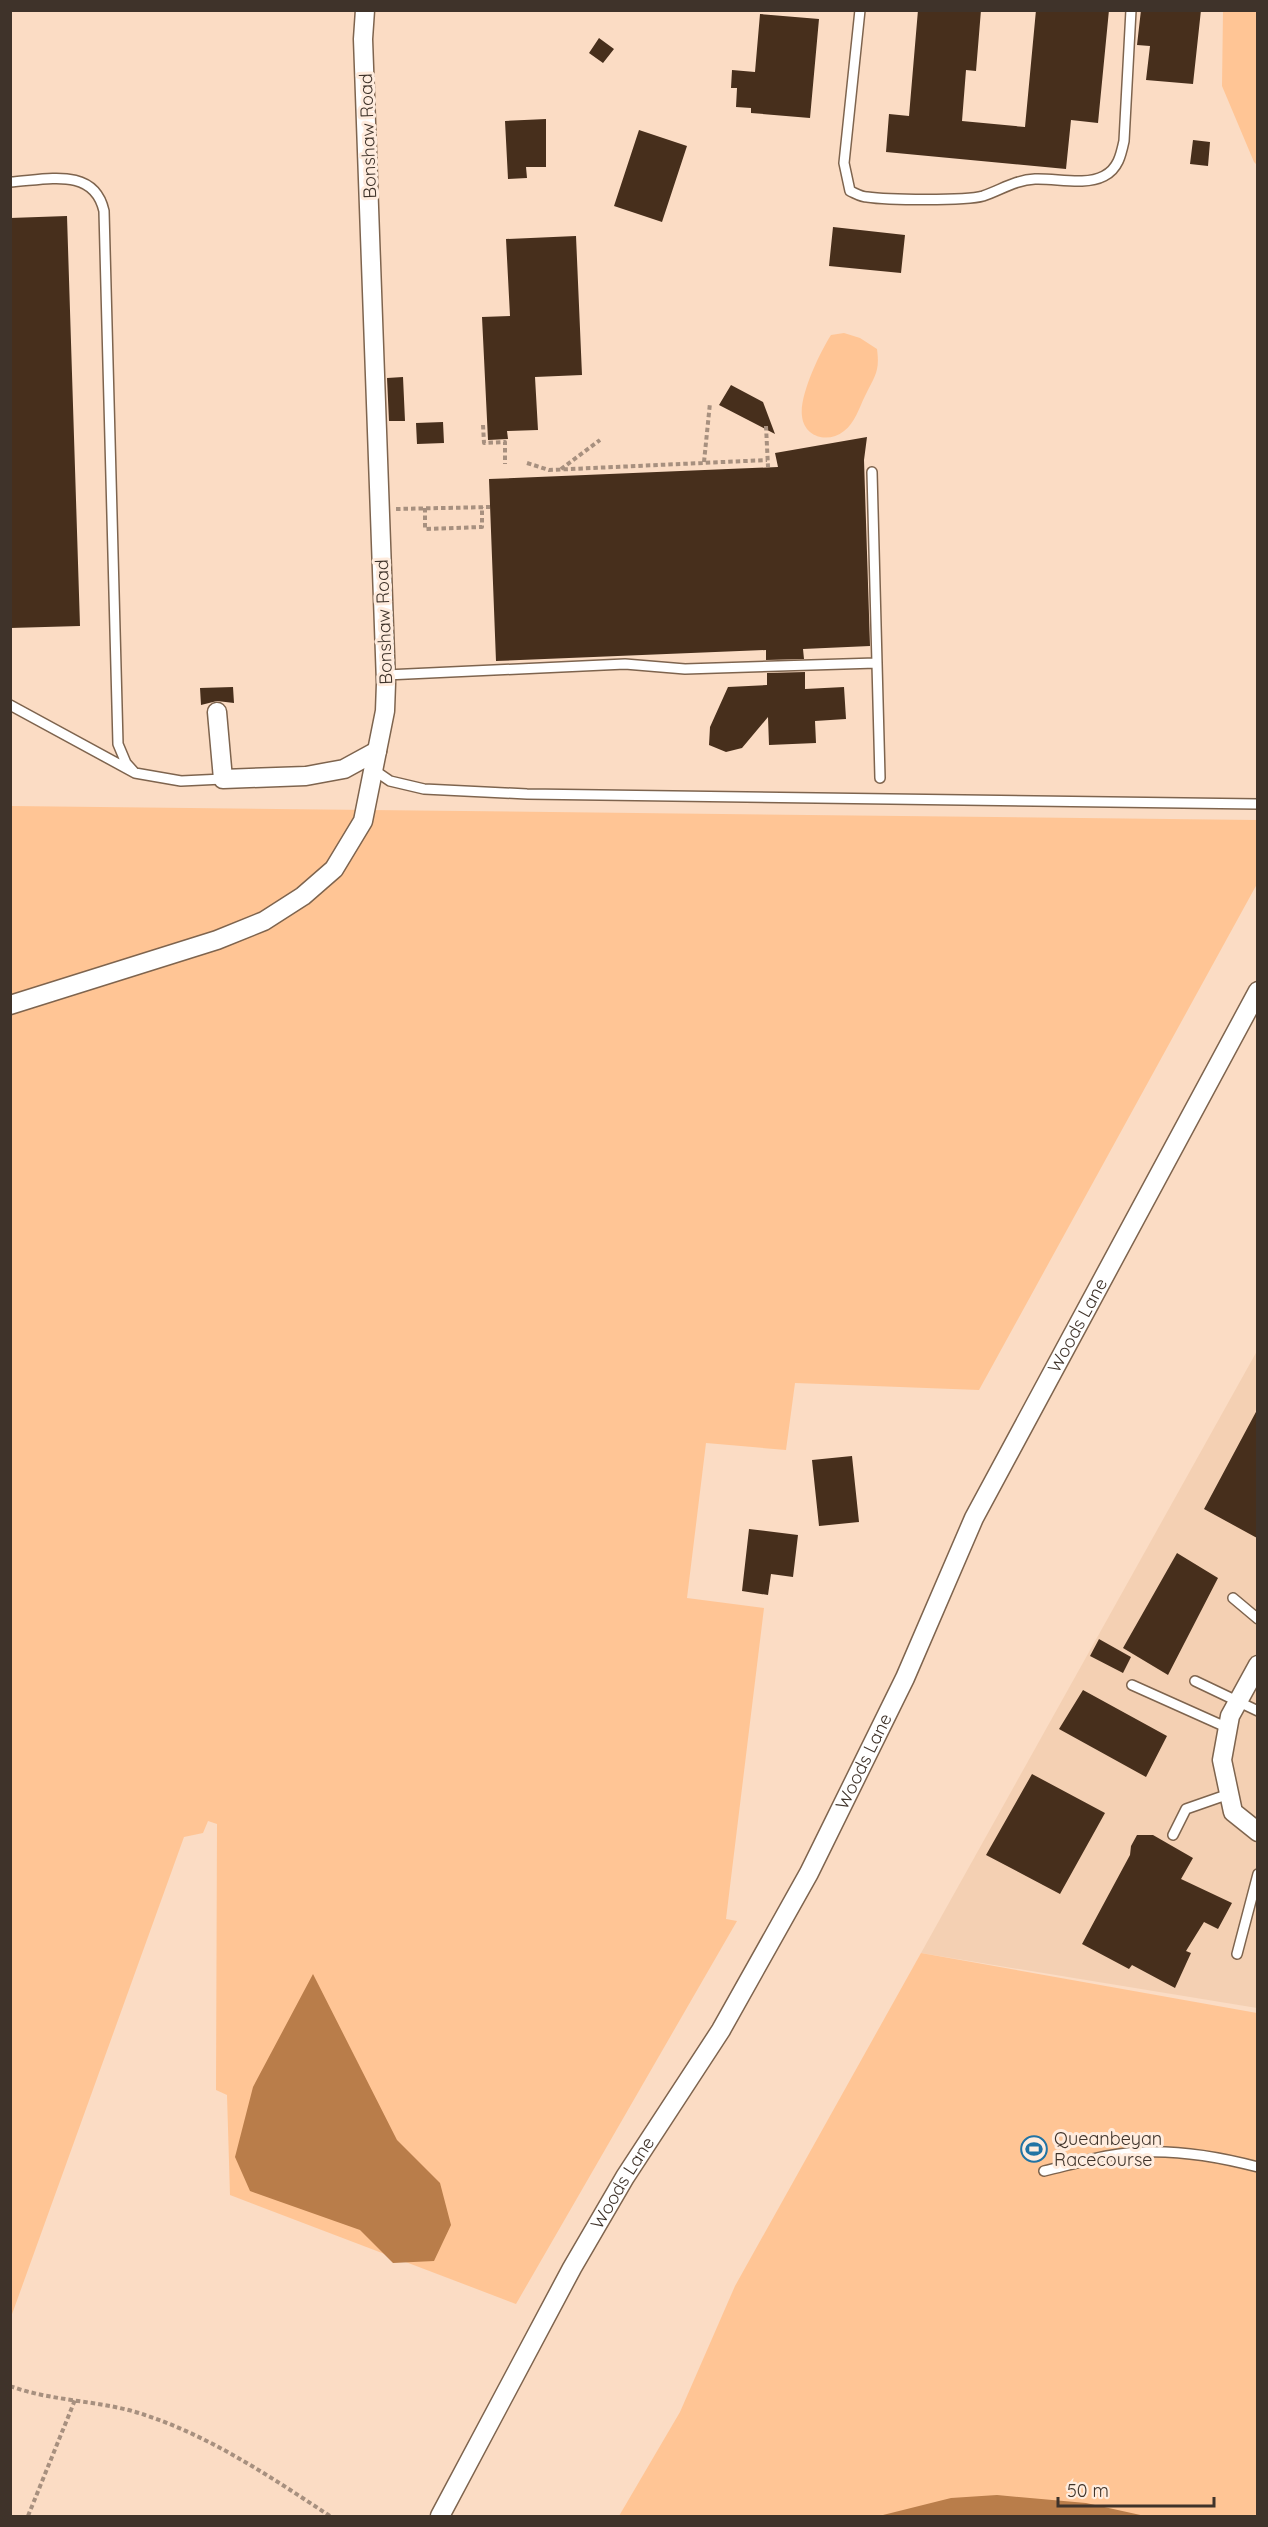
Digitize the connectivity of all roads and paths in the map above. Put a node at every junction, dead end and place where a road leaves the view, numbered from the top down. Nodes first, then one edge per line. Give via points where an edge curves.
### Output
1 (364, 10) edge
2 (860, 10) edge
3 (1131, 10) edge
4 (10, 182) edge
5 (710, 403) dead end
6 (483, 425) dead end
7 (766, 426) dead end
8 (600, 440) dead end
9 (767, 460) junction
10 (704, 462) junction
11 (527, 463) dead end
12 (505, 464) dead end
13 (768, 467) dead end
14 (560, 470) junction
15 (872, 472) dead end
16 (482, 507) junction
17 (490, 507) dead end
18 (425, 508) junction
19 (380, 510) junction
20 (876, 663) junction
21 (386, 675) junction
22 (10, 705) edge
23 (217, 711) dead end
24 (376, 751) junction
25 (374, 770) junction
26 (135, 773) junction
27 (880, 778) dead end
28 (223, 779) junction
29 (1257, 804) edge
30 (1257, 991) edge
31 (10, 1005) edge
32 (1233, 1598) dead end
33 (1257, 1619) edge
34 (1257, 1665) edge
35 (1195, 1681) dead end
36 (1132, 1685) dead end
37 (1238, 1701) junction
38 (1257, 1711) edge
39 (1228, 1728) junction
40 (1229, 1794) junction
41 (1257, 1832) edge
42 (1173, 1835) dead end
43 (1257, 1874) edge
44 (1237, 1954) dead end
45 (1257, 2167) edge
46 (1044, 2171) dead end
47 (10, 2386) edge
48 (75, 2400) junction
49 (28, 2517) edge
50 (330, 2517) edge
51 (440, 2517) edge

1 - 19 street, Bonshaw Road
2 - 3 lane via 844,163 850,190 865,197 930,198 982,196 1014,182 1034,179 1103,177 1116,167 1124,141
4 - 26 lane via 77,180 102,198 118,744
5 - 10 path
6 - 12 path via 484,443 505,442
7 - 9 path
8 - 14 path
9 - 10 path
9 - 13 path
10 - 14 path
11 - 14 path
15 - 20 lane
16 - 17 path
16 - 18 path
16 - 18 path via 482,527 425,529
18 - 19 path
19 - 21 street, Bonshaw Road
20 - 21 lane via 685,669 625,664
20 - 27 lane
21 - 24 street, Bonshaw Road via 386,711
22 - 26 lane
23 - 28 street
24 - 25 street, Bonshaw Road
24 - 28 street via 344,770 306,776
25 - 29 lane via 390,781 424,789 527,794
25 - 31 street, Bonshaw Road via 363,821 334,869 303,896 264,921 217,940
26 - 28 lane via 181,782
30 - 51 street, Woods Lane via 974,1518 904,1678 809,1873 721,2030 625,2177 572,2268
32 - 33 lane
34 - 37 street
35 - 37 lane
36 - 39 lane
37 - 38 lane
37 - 39 street
39 - 40 street via 1222,1760
40 - 41 street via 1233,1812
40 - 42 lane via 1185,1809
43 - 44 lane
45 - 46 lane via 1226,2158 1164,2151 1109,2156
47 - 48 path
48 - 49 path
48 - 50 path via 144,2414 194,2435 266,2474

